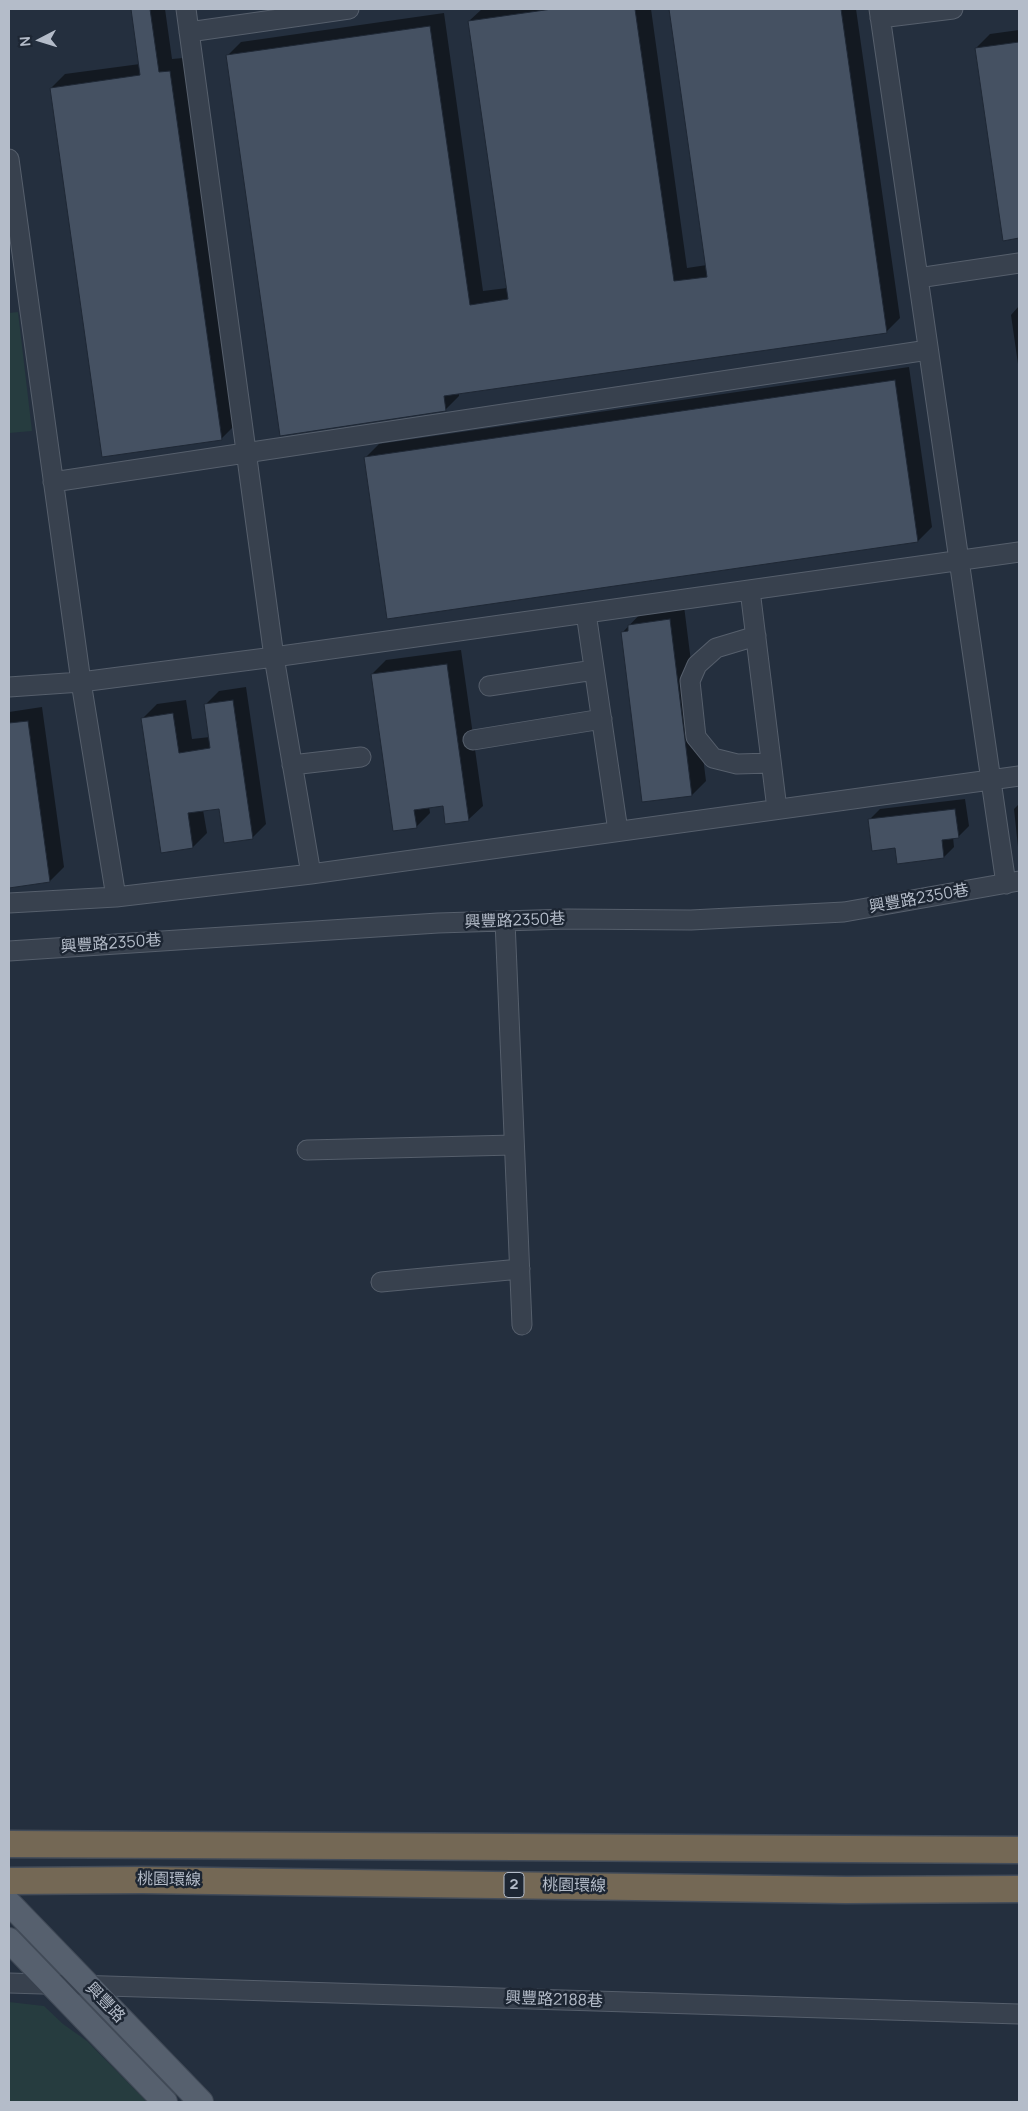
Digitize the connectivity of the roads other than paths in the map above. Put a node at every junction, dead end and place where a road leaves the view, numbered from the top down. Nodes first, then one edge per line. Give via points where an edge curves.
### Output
1 (186, 9) edge
2 (350, 9) edge
3 (953, 9) edge
4 (879, 14) edge
5 (189, 32) junction
6 (9, 159) edge
7 (1019, 263) edge
8 (918, 278) junction
9 (928, 350) junction
10 (246, 453) junction
11 (52, 482) junction
12 (1019, 552) edge
13 (959, 560) junction
14 (750, 590) junction
15 (586, 613) junction
16 (756, 636) junction
17 (274, 657) junction
18 (594, 670) junction
19 (81, 682) junction
20 (489, 686) dead end
21 (9, 688) edge
22 (602, 719) junction
23 (473, 740) dead end
24 (361, 757) dead end
25 (771, 763) junction
26 (292, 765) junction
27 (1019, 776) edge
28 (991, 781) junction
29 (777, 810) junction
30 (618, 831) junction
31 (311, 874) junction
32 (1013, 883) edge
33 (116, 897) junction
34 (9, 903) edge
35 (506, 921) junction
36 (9, 952) edge
37 (514, 1145) junction
38 (308, 1150) dead end
39 (520, 1269) junction
40 (381, 1282) dead end
41 (522, 1325) dead end
42 (9, 1844) edge
43 (1019, 1850) edge
44 (9, 1881) edge
45 (1019, 1889) edge
46 (16, 1911) edge
47 (9, 1940) edge
48 (9, 1983) edge
49 (53, 1986) junction
50 (88, 1986) junction
51 (1019, 2014) edge
52 (165, 2102) edge
53 (201, 2102) edge

1 - 5 street
2 - 5 street
3 - 4 street
4 - 8 street
5 - 10 street
6 - 11 street
7 - 8 street
8 - 9 street
9 - 10 street
9 - 13 street
10 - 11 street
10 - 17 street
11 - 19 street
12 - 13 street
13 - 14 street
13 - 28 street
14 - 15 street
14 - 16 street
15 - 17 street
15 - 18 street
16 - 25 street
16 - 25 street via 716,648 697,665 690,681 696,737 713,758 737,764
17 - 19 street
17 - 26 street
18 - 20 street
18 - 22 street
19 - 21 street
19 - 33 street
22 - 23 street
22 - 30 street
24 - 26 street
25 - 29 street
26 - 31 street
27 - 28 street
28 - 29 street
28 - 32 street
29 - 30 street
30 - 31 street
31 - 33 street
32 - 35 street, 興豐路2350巷 via 844,912 691,920
33 - 34 street
35 - 36 street, 興豐路2350巷
35 - 37 street
37 - 38 street
37 - 39 street
39 - 40 street
39 - 41 street
42 - 43 highway
44 - 45 highway, 桃園環線 / 2
46 - 50 main road, 興豐路
47 - 49 main road, 興豐路
48 - 49 street, 興豐路2188巷
49 - 50 street, 興豐路2188巷
49 - 52 main road, 興豐路
50 - 51 street, 興豐路2188巷
50 - 53 main road, 興豐路

